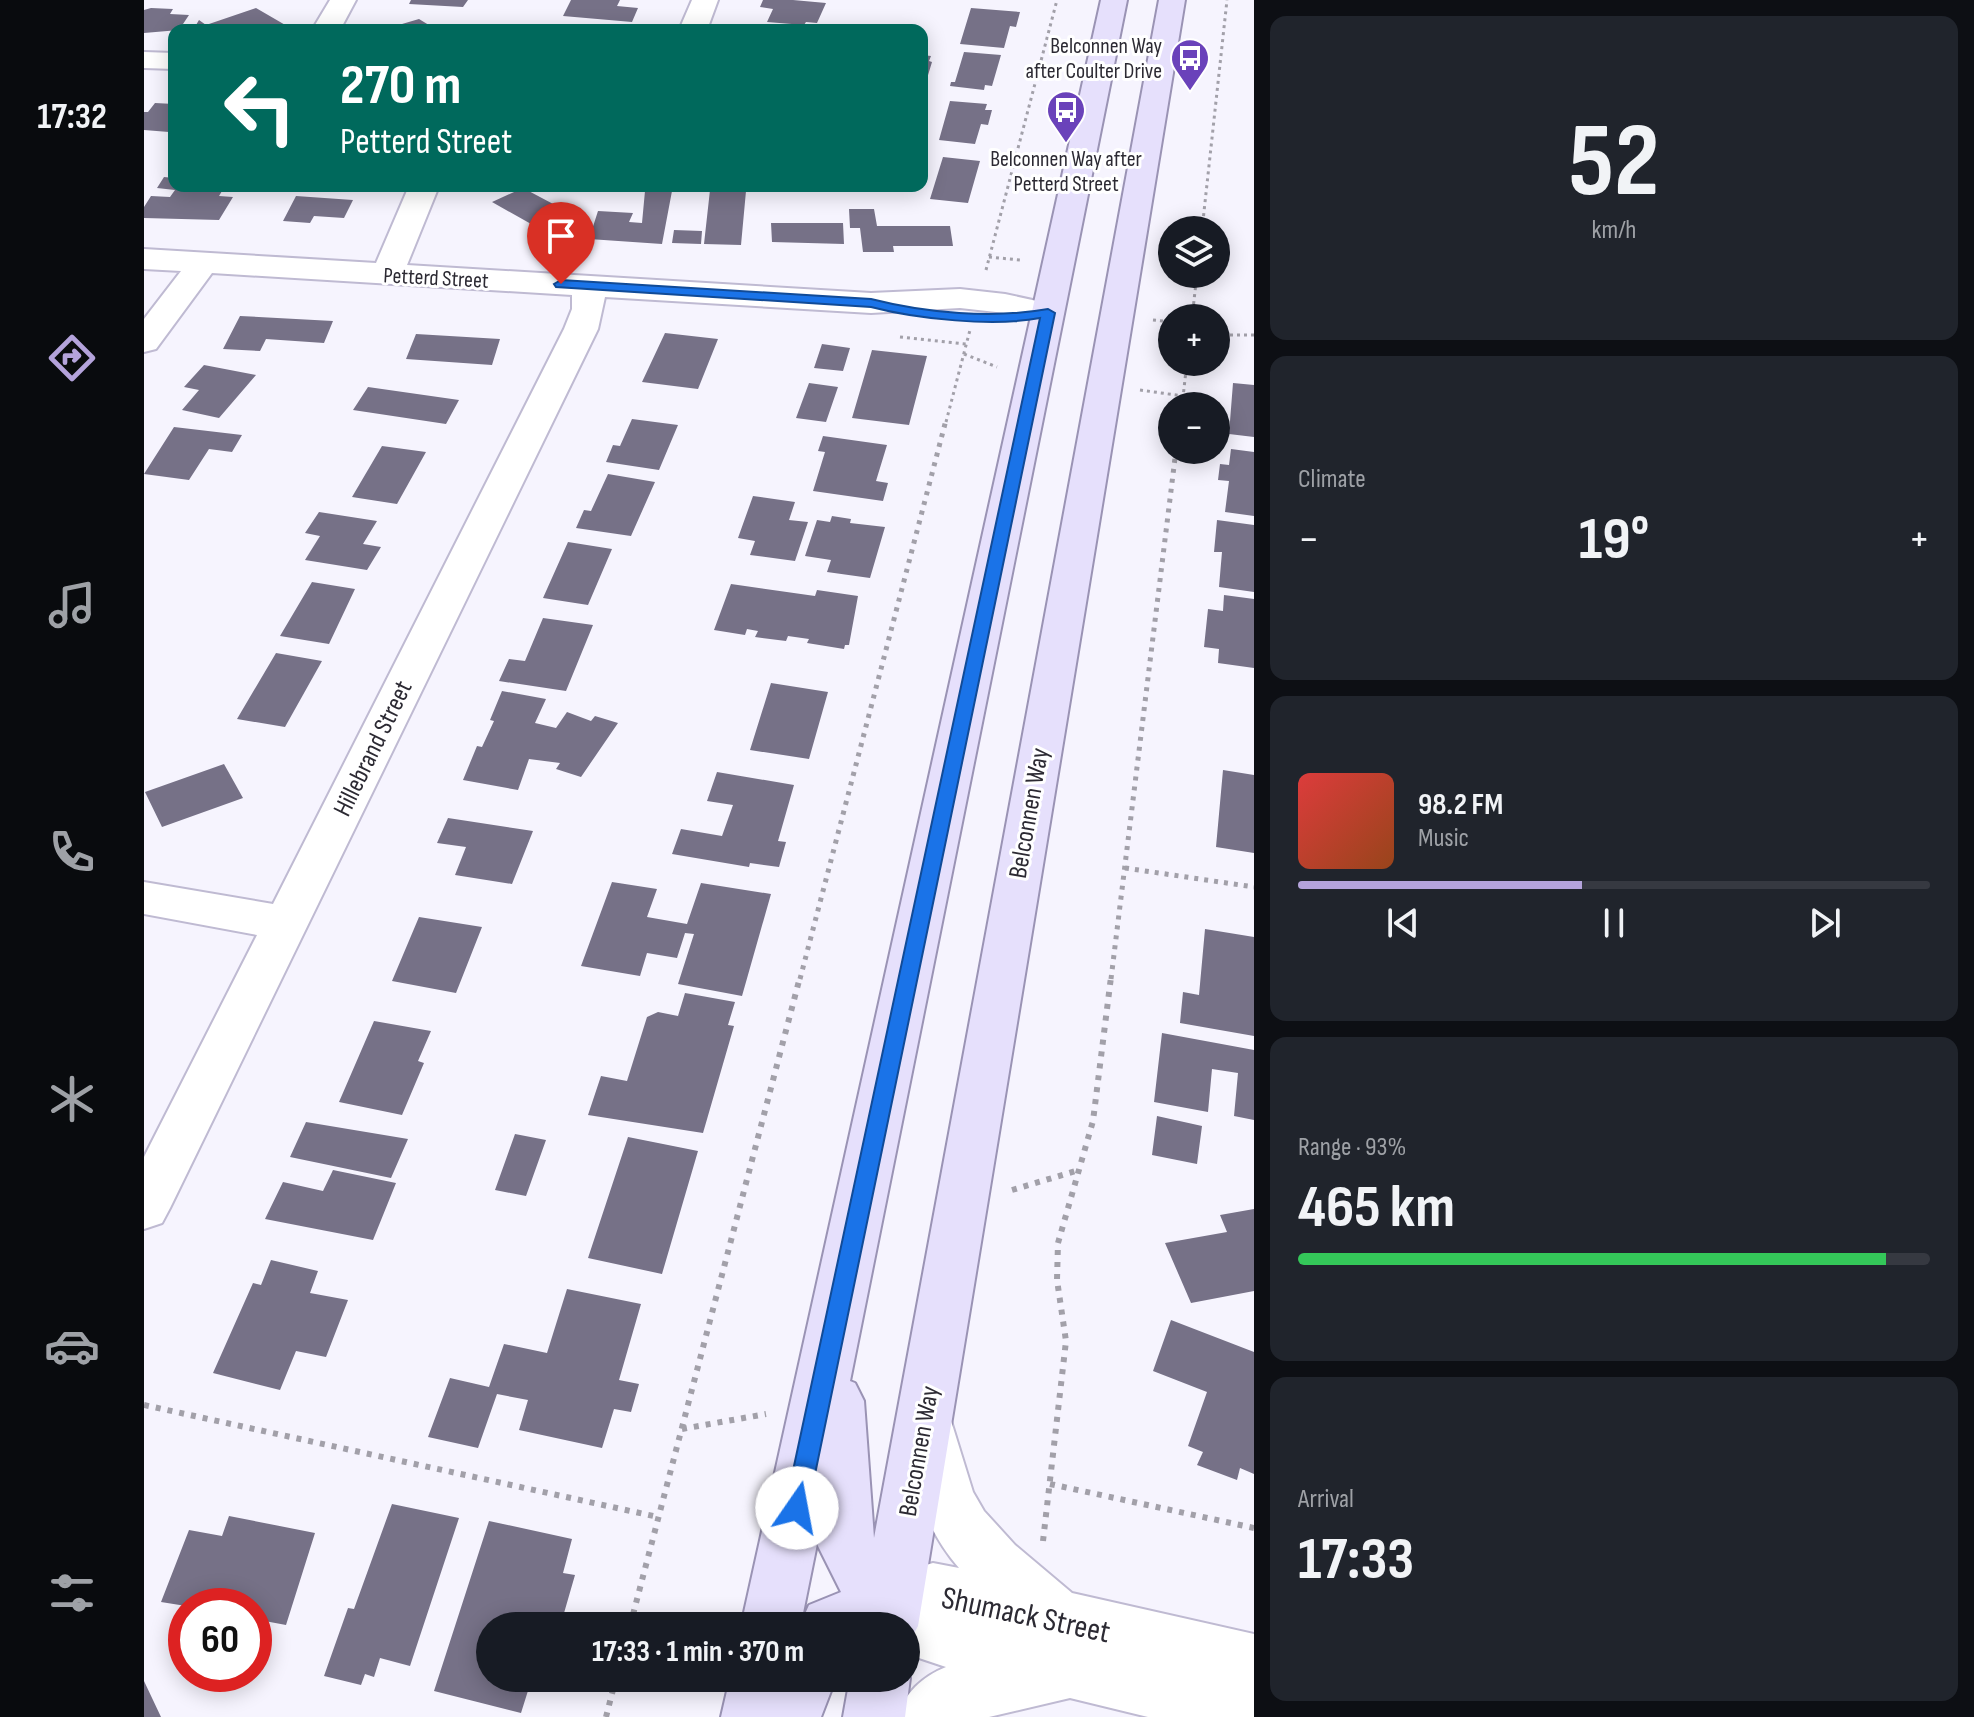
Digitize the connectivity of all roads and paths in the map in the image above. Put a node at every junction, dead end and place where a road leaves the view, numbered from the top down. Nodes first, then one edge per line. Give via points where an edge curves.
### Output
1 (343, 0) edge
2 (705, 0) edge
3 (1057, 0) edge
4 (1114, 0) edge
5 (1172, 0) edge
6 (1227, 0) edge
7 (329, 24) edge
8 (695, 24) edge
9 (144, 60) edge
10 (168, 61) edge
11 (422, 192) edge
12 (1204, 216) edge
13 (144, 259) edge
14 (203, 263) junction
15 (1123, 269) junction
16 (388, 274) junction
17 (589, 286) junction
18 (1071, 306) junction
19 (976, 308) junction
20 (1230, 335) edge
21 (1254, 335) edge
22 (144, 342) edge
23 (964, 354) junction
24 (1000, 369) dead end
25 (1104, 375) junction
26 (1174, 464) edge
27 (1125, 868) junction
28 (1254, 887) edge
29 (144, 898) edge
30 (285, 923) junction
31 (1080, 1170) junction
32 (1002, 1192) dead end
33 (144, 1208) edge
34 (832, 1339) junction
35 (144, 1405) edge
36 (925, 1416) junction
37 (1050, 1484) junction
38 (658, 1517) junction
39 (1254, 1528) edge
40 (634, 1612) edge
41 (774, 1612) edge
42 (889, 1612) edge
43 (890, 1612) edge
44 (920, 1629) edge
45 (1055, 1630) junction
46 (1254, 1664) edge
47 (612, 1692) edge
48 (757, 1692) edge
49 (800, 1692) edge
50 (878, 1692) edge
51 (1254, 1710) edge
52 (606, 1717) edge
53 (752, 1717) edge
54 (790, 1717) edge
55 (874, 1717) edge
56 (927, 1717) edge

1 - 7 street
2 - 8 street
3 - 19 path
4 - 18 main road
5 - 15 main road, Belconnen Way
6 - 12 path
9 - 10 street
11 - 16 street
13 - 14 street, Petterd Street
14 - 16 street, Petterd Street
14 - 22 street
15 - 18 main road
15 - 25 main road, Belconnen Way
16 - 17 street, Petterd Street
17 - 19 street, Petterd Street via 871,303 899,310
17 - 30 street, Hillebrand Street via 581,329
18 - 19 street, Petterd Street via 1017,318
18 - 25 main road
18 - 34 main road
19 - 23 path
20 - 21 path
23 - 24 path
23 - 38 path
25 - 36 main road, Belconnen Way
26 - 27 path
27 - 28 path
27 - 31 path via 1093,1121
29 - 30 street
30 - 33 street, Hillebrand Street
31 - 32 path
31 - 37 path via 1058,1243 1057,1280 1066,1341
34 - 41 main road
34 - 42 main road via 843,1537
35 - 38 path
36 - 43 main road, Belconnen Way
36 - 45 street via 939,1475 964,1529
37 - 39 path
37 - 45 path
38 - 40 path
44 - 45 street, Shumack Street via 928,1633
45 - 46 street, Shumack Street
45 - 51 street, Shumack Street via 1243,1710
45 - 56 street
47 - 52 path
48 - 53 main road
49 - 54 main road
50 - 55 main road

